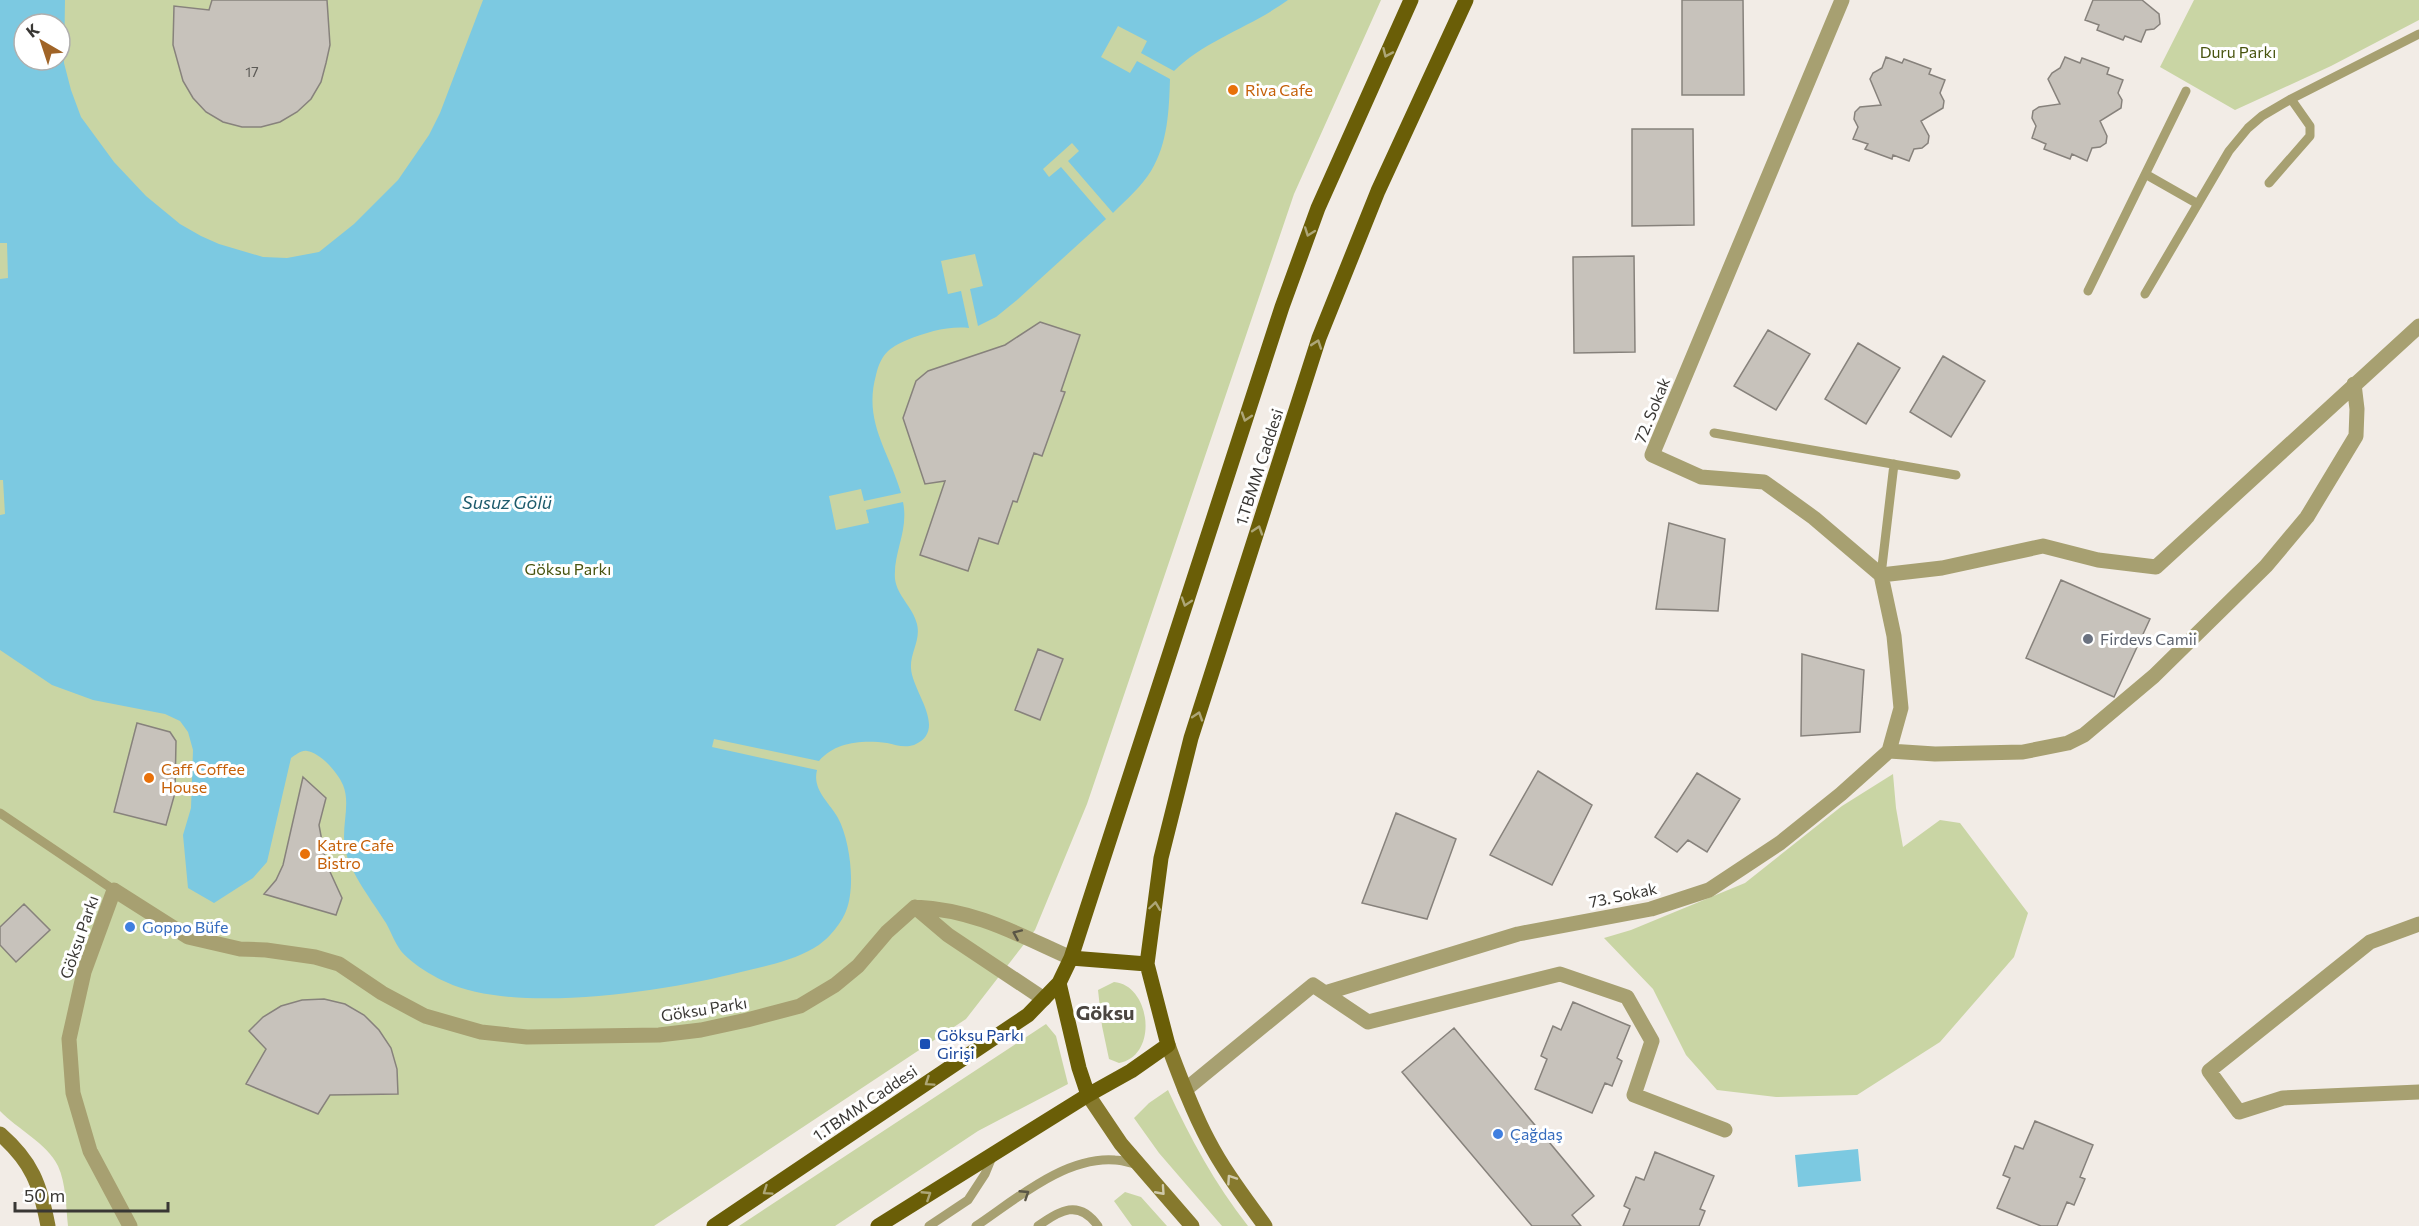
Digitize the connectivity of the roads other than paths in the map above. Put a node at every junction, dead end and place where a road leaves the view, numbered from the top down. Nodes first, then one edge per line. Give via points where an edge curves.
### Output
1 (1411, 0) edge
2 (1466, 0) edge
3 (1842, 0) edge
4 (2419, 34) edge
5 (2186, 91) dead end
6 (2291, 99) junction
7 (2147, 175) junction
8 (2269, 183) dead end
9 (2198, 204) junction
10 (2088, 291) dead end
11 (2145, 294) dead end
12 (2419, 326) edge
13 (2354, 384) junction
14 (1714, 433) dead end
15 (1894, 464) junction
16 (1956, 475) dead end
17 (1881, 575) junction
18 (1888, 751) junction
19 (0, 813) edge
20 (114, 890) junction
21 (915, 907) junction
22 (2419, 924) edge
23 (1071, 958) junction
24 (1147, 964) junction
25 (1059, 984) junction
26 (1326, 993) junction
27 (1044, 999) junction
28 (1168, 1045) junction
29 (1185, 1090) junction
30 (2419, 1092) edge
31 (1088, 1095) junction
32 (1725, 1130) dead end
33 (0, 1134) edge
34 (994, 1152) junction
35 (1138, 1165) junction
36 (48, 1226) edge
37 (130, 1226) edge
38 (714, 1226) edge
39 (878, 1226) edge
40 (929, 1226) edge
41 (976, 1226) edge
42 (1038, 1226) edge
43 (1098, 1226) edge
44 (1192, 1226) edge
45 (1265, 1226) edge

1 -> 23 main road, 1.TBMM Caddesi via 1318,208 1282,307
24 -> 2 main road, 1.TBMM Caddesi via 1161,858 1191,738 1319,338 1378,191
3 - 17 street, 72. Sokak via 1653,455 1701,477 1764,482
4 - 6 lane
5 - 7 lane
6 - 8 lane via 2310,126 2310,136
6 - 9 lane via 2248,128 2229,151
7 - 9 lane
7 - 10 lane
9 - 11 lane
12 - 13 street
13 - 17 street via 2156,567 2098,560 2043,546 1942,568
13 - 18 street via 2356,436 2307,517 2266,566 2154,676 2084,735 2068,743 2023,752
14 - 15 lane
15 - 16 lane
15 - 17 lane
17 - 18 street via 1894,636 1901,708
18 - 26 street, 73. Sokak via 1780,843 1709,890 1651,909 1518,934
19 - 20 lane
20 - 21 street, Göksu Parkı via 188,937 229,948 315,957 339,964 425,1016 481,1032 527,1037 659,1035 701,1030 800,1006 858,966
20 - 37 street, Göksu Parkı via 84,972 69,1039 73,1093 90,1151
23 -> 21 street via 986,920 946,908
21 - 27 street
22 - 30 street via 2370,942 2209,1071 2239,1112 2283,1098
23 - 24 main road
23 - 25 main road, 1.TBMM Caddesi
24 - 28 main road
25 - 27 main road, 1.TBMM Caddesi
25 - 31 main road
26 - 29 street, 73. Sokak via 1313,985
26 - 32 street via 1368,1022 1560,974 1627,998 1652,1041 1634,1095
27 -> 38 main road, 1.TBMM Caddesi via 1028,1015
28 - 29 main road
28 - 31 main road
45 -> 29 main road via 1219,1160
31 - 34 main road
31 - 35 main road
33 - 36 main road via 33,1172
39 -> 34 main road
34 - 40 lane via 968,1200
41 -> 35 lane via 1061,1170 1100,1160
35 -> 44 main road
42 - 43 lane via 1056,1212 1075,1209

